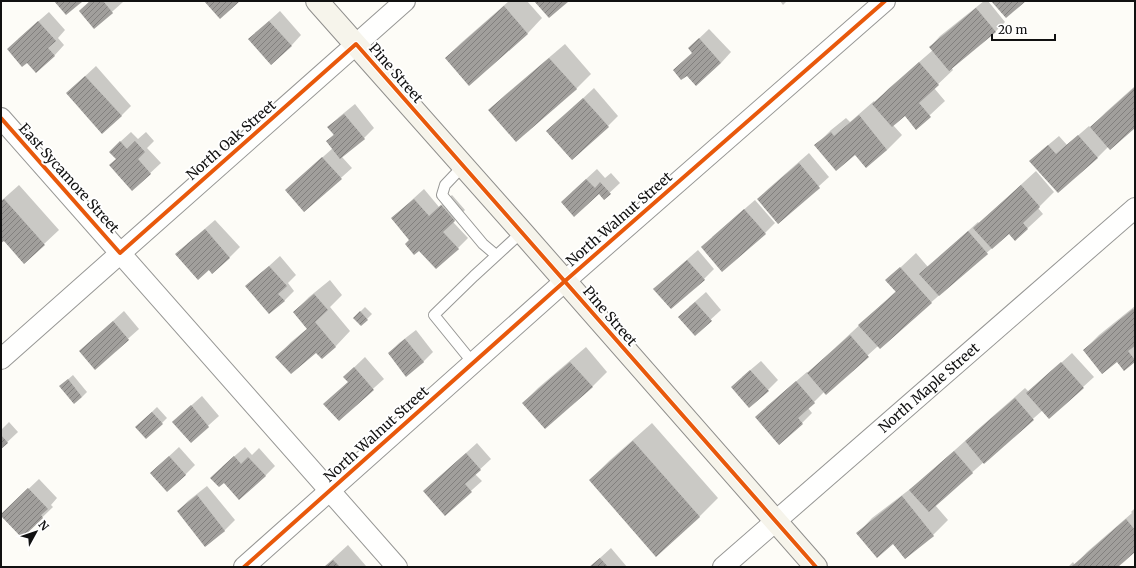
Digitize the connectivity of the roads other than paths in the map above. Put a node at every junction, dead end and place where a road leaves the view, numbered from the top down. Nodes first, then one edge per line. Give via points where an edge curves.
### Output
1 (317, 1) edge
2 (405, 1) edge
3 (885, 1) edge
4 (356, 44) junction
5 (1, 118) edge
6 (463, 166) junction
7 (1135, 208) edge
8 (522, 232) junction
9 (120, 252) junction
10 (496, 255) junction
11 (565, 282) junction
12 (1, 359) edge
13 (473, 363) junction
14 (330, 490) junction
15 (775, 521) junction
16 (244, 567) edge
17 (397, 567) edge
18 (723, 567) edge
19 (816, 567) edge

1 - 4 street, Pine Street
2 - 4 street, North Oak Street
3 - 11 street, North Walnut Street
4 - 6 street, Pine Street
4 - 9 street, North Oak Street
5 - 9 street, East Sycamore Street
6 - 8 street, Pine Street
6 - 10 lane via 445,185 442,196 483,244
7 - 15 street, North Maple Street
8 - 10 lane
8 - 11 street, Pine Street
9 - 12 street, North Oak Street
9 - 14 street, East Sycamore Street
10 - 13 lane via 434,315
11 - 13 street, North Walnut Street
11 - 15 street, Pine Street
13 - 14 street, North Walnut Street
14 - 16 street, North Walnut Street
14 - 17 street, East Sycamore Street
15 - 18 street, North Maple Street
15 - 19 street, Pine Street

